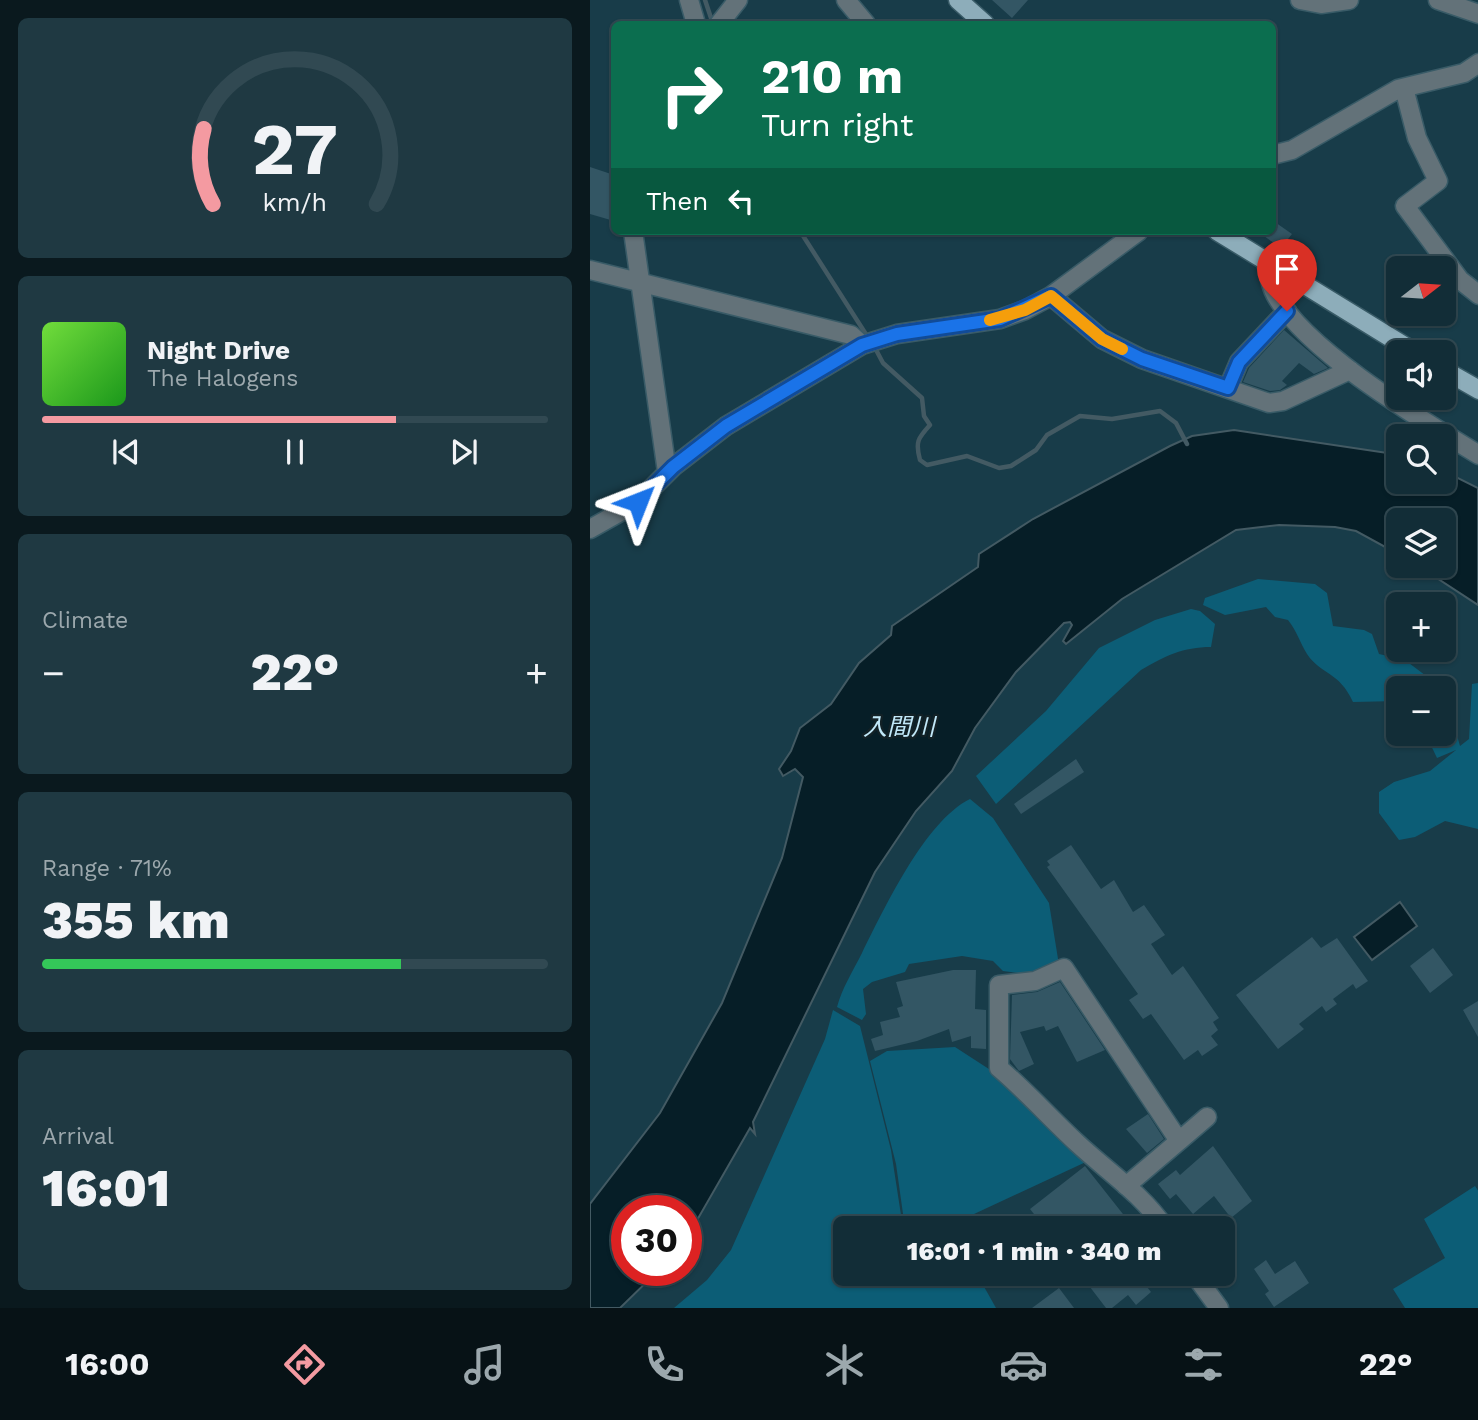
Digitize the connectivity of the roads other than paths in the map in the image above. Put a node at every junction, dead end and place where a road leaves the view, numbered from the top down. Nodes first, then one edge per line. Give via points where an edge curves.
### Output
1 (689, 0) edge
2 (738, 0) edge
3 (847, 0) edge
4 (958, 0) edge
5 (1300, 0) edge
6 (1349, 0) edge
7 (1438, 0) edge
8 (1478, 14) edge
9 (695, 21) edge
10 (721, 21) edge
11 (864, 21) edge
12 (982, 21) edge
13 (1478, 63) edge
14 (1404, 88) junction
15 (1276, 155) edge
16 (634, 235) edge
17 (1134, 235) edge
18 (1223, 235) edge
19 (1266, 263) junction
20 (590, 270) edge
21 (640, 283) junction
22 (1478, 295) edge
23 (1051, 296) junction
24 (1287, 311) junction
25 (1394, 340) edge
26 (862, 345) junction
27 (1350, 370) junction
28 (1456, 377) edge
29 (1228, 388) junction
30 (1478, 390) edge
31 (1476, 449) edge
32 (667, 472) junction
33 (590, 529) edge
34 (1207, 1117) dead end
35 (1179, 1141) junction
36 (1127, 1186) junction
37 (1156, 1216) edge
38 (1201, 1286) edge
39 (1214, 1307) edge

1 - 9 street
2 - 10 street
3 - 11 street
4 - 12 main road
5 - 6 street via 1321,4
7 - 8 street
13 - 14 street via 1464,73
14 - 15 street
14 - 22 street via 1417,138 1438,181 1405,206 1460,280
16 - 21 street
17 - 23 street
18 - 19 main road
19 - 24 street via 1275,294
19 - 25 main road
20 - 21 street
21 - 26 street via 851,335
21 - 32 street
23 - 26 street via 1000,319 897,334
23 - 29 street via 1102,339 1142,359
24 - 27 street
24 - 29 street via 1239,362
26 - 32 street via 726,426
27 - 29 street via 1269,403
27 - 31 street
28 - 30 main road
32 - 33 street via 638,502
34 - 35 street
35 - 36 street
35 - 36 street via 1064,968 1035,981 1000,985 999,1068
36 - 37 street
38 - 39 street

